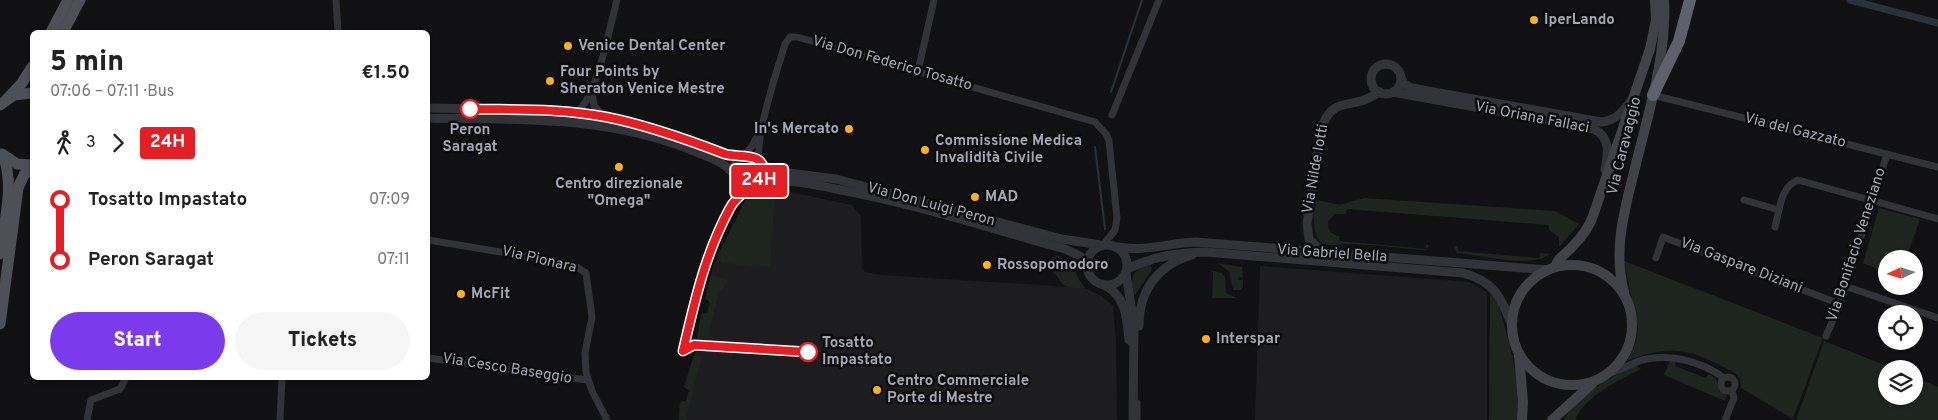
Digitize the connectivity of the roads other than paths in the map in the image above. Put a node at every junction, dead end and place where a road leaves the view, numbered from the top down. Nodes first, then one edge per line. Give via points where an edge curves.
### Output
1 (68, 0) edge
2 (80, 0) edge
3 (336, 0) edge
4 (617, 0) edge
5 (934, 0) edge
6 (1159, 0) edge
7 (1655, 0) edge
8 (1664, 0) edge
9 (1690, 0) edge
10 (52, 30) edge
11 (64, 30) edge
12 (338, 30) edge
13 (30, 70) edge
14 (918, 71) junction
15 (1401, 77) junction
16 (1372, 82) junction
17 (592, 92) junction
18 (1380, 92) junction
19 (1393, 92) junction
20 (30, 93) edge
21 (1635, 94) junction
22 (1653, 94) junction
23 (1363, 100) junction
24 (3, 102) edge
25 (430, 108) edge
26 (576, 113) junction
27 (1112, 115) dead end
28 (605, 117) junction
29 (430, 118) edge
30 (764, 122) junction
31 (2, 154) edge
32 (1887, 154) junction
33 (742, 157) junction
34 (760, 162) junction
35 (30, 166) edge
36 (1938, 167) edge
37 (30, 168) edge
38 (733, 175) junction
39 (753, 185) junction
40 (1744, 200) dead end
41 (1873, 200) junction
42 (1599, 201) junction
43 (1779, 210) junction
44 (1938, 219) edge
45 (1775, 227) dead end
46 (1307, 234) junction
47 (430, 240) edge
48 (1103, 245) junction
49 (1118, 247) junction
50 (1290, 251) junction
51 (1201, 252) junction
52 (0, 254) edge
53 (1323, 254) junction
54 (1656, 258) dead end
55 (1087, 266) junction
56 (1551, 269) junction
57 (1127, 271) junction
58 (1104, 285) junction
59 (1845, 286) junction
60 (1626, 298) junction
61 (1840, 304) junction
62 (1938, 318) edge
63 (0, 324) edge
64 (1512, 326) junction
65 (1826, 336) dead end
66 (1519, 355) junction
67 (1135, 356) junction
68 (430, 358) edge
69 (1610, 373) junction
70 (125, 380) edge
71 (282, 380) edge
72 (587, 380) junction
73 (1598, 380) junction
74 (1569, 404) junction
75 (87, 420) edge
76 (280, 420) edge
77 (607, 420) edge
78 (1129, 420) edge
79 (1133, 420) edge
80 (1138, 420) edge
81 (1522, 420) edge
82 (1552, 420) edge
83 (1558, 420) edge
84 (1725, 420) edge

1 - 10 main road
2 - 11 main road
3 - 12 street
4 - 17 street
5 - 14 street
6 - 27 street
7 - 21 main road, Via Caravaggio via 1654,35
8 - 22 main road, Via Caravaggio via 1664,27
9 - 22 highway via 1679,41
13 - 24 main road
14 - 30 street, Via Don Federico Tosatto via 790,37 784,44
14 - 48 street, Via Don Federico Tosatto via 1082,117 1098,125 1109,142 1117,223
15 - 16 street via 1396,67 1382,64 1372,73
15 - 19 street via 1400,86
15 - 21 street, Via Oriana Fallaci via 1404,84 1412,88 1601,122 1620,114
16 - 18 street
16 - 23 street
17 - 26 street
17 - 28 street via 594,106
18 - 19 street
18 - 23 street, Via Nilde Iotti
19 - 42 street, Via Oriana Fallaci via 1596,130 1604,138 1608,153
20 - 24 main road via 18,94
21 - 42 main road, Via Caravaggio
22 - 32 street, Via del Gazzato
22 - 60 main road, Via Caravaggio via 1621,227 1620,268
23 - 46 street, Via Nilde Iotti via 1344,103 1325,119 1308,203
25 - 26 street
26 - 28 street
28 - 33 street via 673,134
29 - 38 street via 565,120 596,124 686,148 722,163
30 - 33 street, Via Don Federico Tosatto via 752,146
30 - 34 street, Via Don Federico Tosatto via 758,149
31 - 35 main road via 18,164
31 - 52 main road via 9,183
32 - 36 street, Via del Gazzato
32 - 41 street, Via Bonifacio Veneziano
33 - 34 street via 752,156
33 - 38 street via 734,165
34 - 39 street via 763,174
34 - 48 street, Via Don Luigi Peron via 781,172 836,180 1054,238
37 - 63 main road via 17,192
38 - 39 street via 740,185
38 - 39 street via 735,192 731,206 744,190
39 - 55 street, Via Don Luigi Peron via 773,180 888,201 1065,249 1080,256
40 - 43 street
41 - 43 street via 1798,180 1785,189
41 - 44 street
41 - 59 street, Via Bonifacio Veneziano
42 - 56 main road, Via Caravaggio via 1587,229
43 - 45 street
46 - 50 street, Via Nilde Iotti
46 - 53 street, Via Nilde Iotti via 1313,246
47 - 72 street, Via Pionara via 555,261 575,266 586,273 592,317 585,353
48 - 49 street
48 - 55 street via 1089,254
49 - 50 street, Via Gabriel Bella via 1136,250 1196,242
49 - 57 street via 1125,254
50 - 53 street, Via Gabriel Bella
51 - 57 street, Via Gabriel Bella via 1176,252 1156,257
51 - 64 street, Via Gabriel Bella via 1462,273 1480,280 1499,295
51 - 67 street, Via Gabriel Bella via 1164,268 1148,286 1139,315 1139,343
53 - 56 street, Via Gabriel Bella
54 - 61 street, Via Gaspare Diziani via 1663,237
55 - 58 street via 1092,278
56 - 60 main road via 1583,266 1600,272 1615,283
56 - 64 main road via 1533,280 1521,293 1514,309
57 - 58 street via 1114,284
57 - 67 street
58 - 78 street via 1117,294 1126,312
59 - 61 street, Via Bonifacio Veneziano
59 - 62 street
60 - 69 main road via 1632,314 1631,340 1625,356
61 - 65 street, Via Bonifacio Veneziano
64 - 66 main road
66 - 73 main road via 1534,372 1554,383 1576,386
66 - 81 main road
67 - 79 street
67 - 80 street
68 - 72 street, Via Cesco Baseggio
69 - 73 main road
69 - 84 street via 1640,361 1668,358 1700,365 1734,380 1736,384
70 - 75 street via 120,389 91,400
71 - 76 street
72 - 77 street, Via Pionara
73 - 74 main road
74 - 82 main road
74 - 83 street

